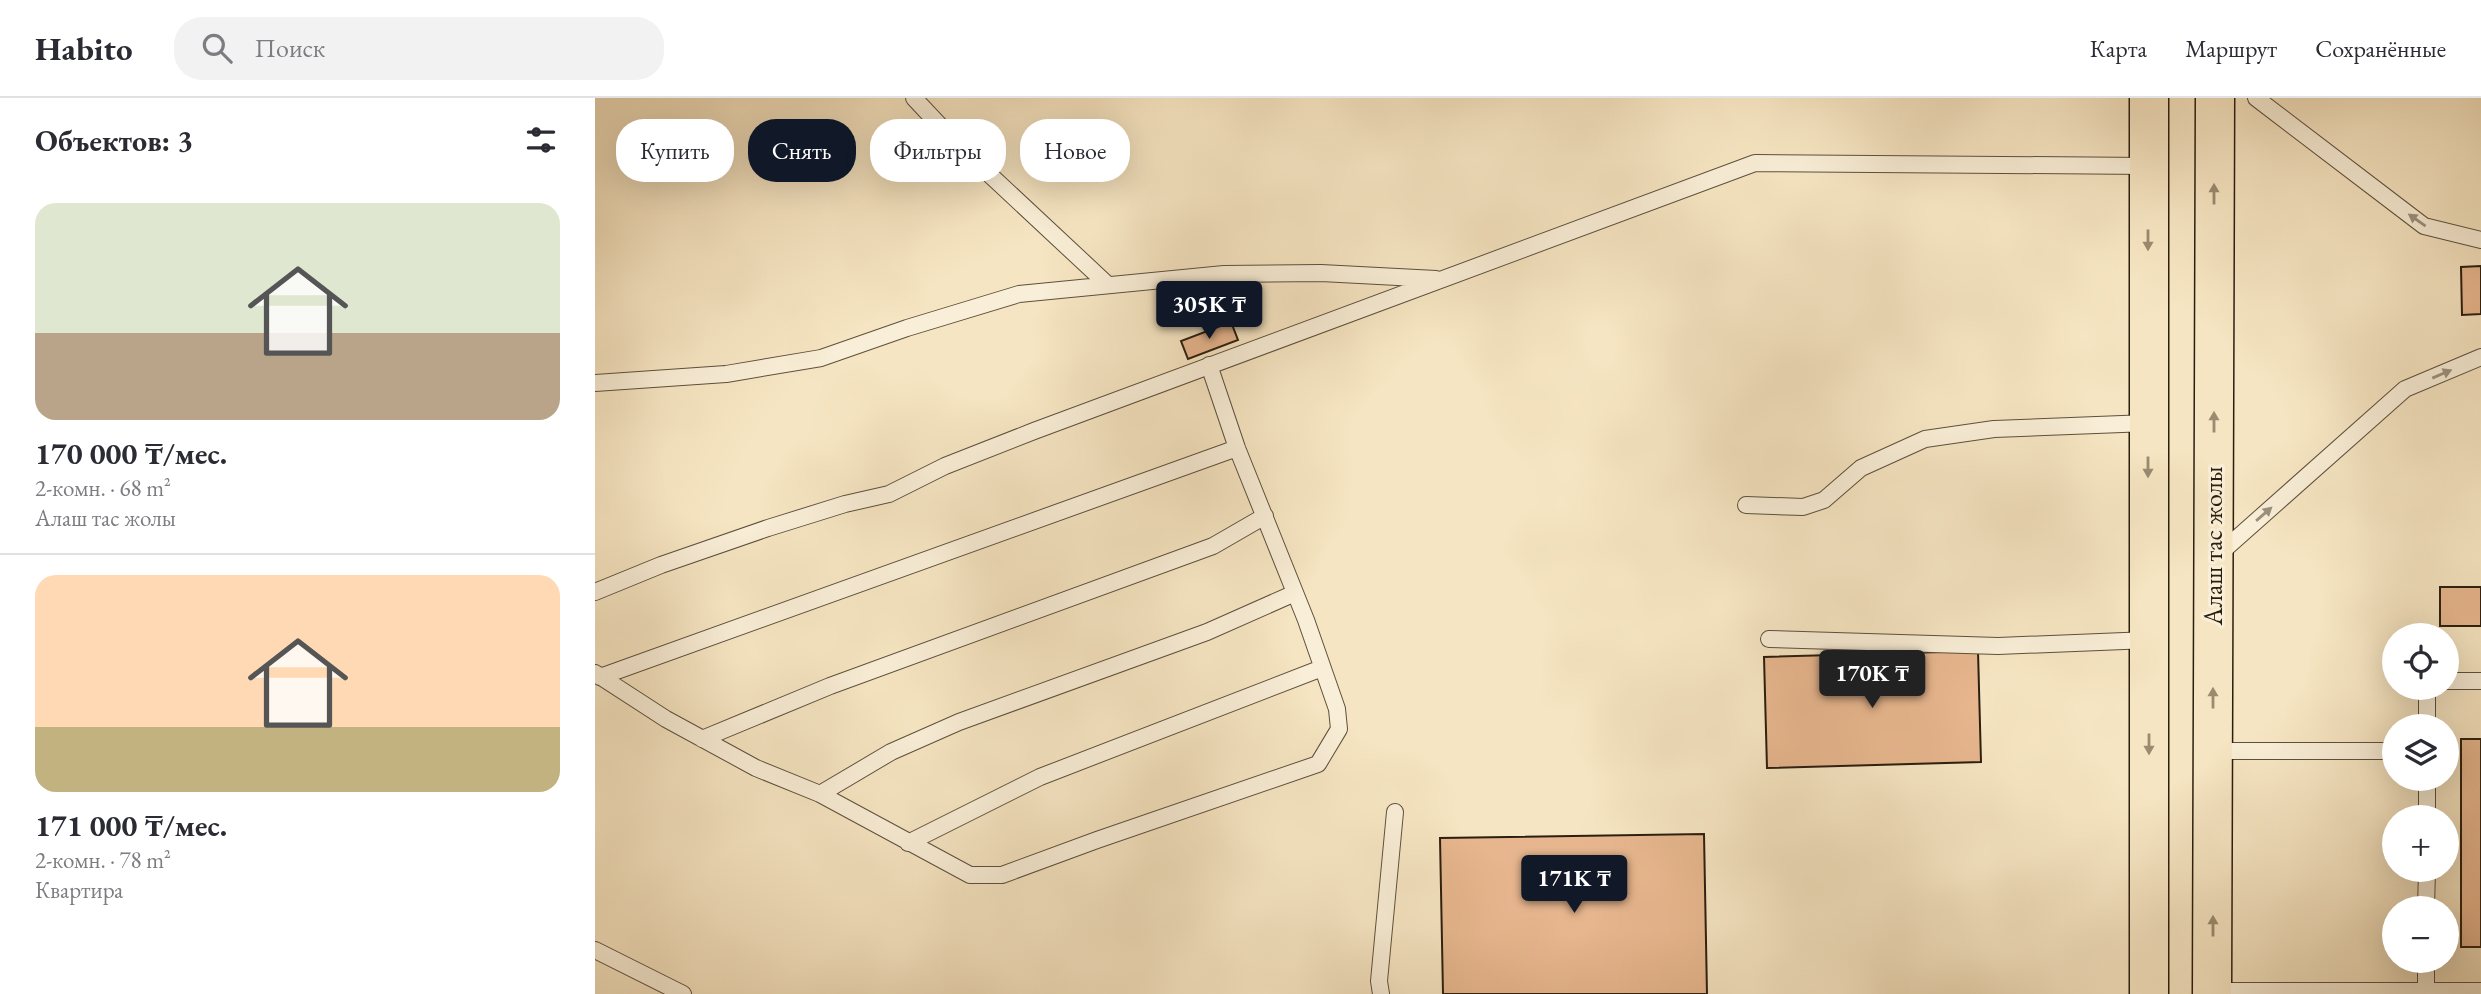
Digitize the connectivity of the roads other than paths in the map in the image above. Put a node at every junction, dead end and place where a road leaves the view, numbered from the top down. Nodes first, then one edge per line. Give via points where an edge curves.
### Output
1 (914, 98) edge
2 (2149, 98) edge
3 (2215, 98) edge
4 (2256, 98) edge
5 (2148, 166) junction
6 (2481, 240) edge
7 (1445, 280) junction
8 (1108, 285) junction
9 (2481, 357) edge
10 (1209, 365) junction
11 (595, 383) edge
12 (2148, 424) junction
13 (1237, 447) junction
14 (1746, 505) dead end
15 (1265, 516) junction
16 (2213, 559) junction
17 (595, 592) edge
18 (1295, 593) junction
19 (1769, 639) dead end
20 (2149, 640) junction
21 (1322, 668) junction
22 (597, 675) edge
23 (2459, 681) edge
24 (2481, 681) edge
25 (702, 739) junction
26 (2213, 751) junction
27 (2382, 751) edge
28 (820, 794) junction
29 (1395, 812) dead end
30 (908, 843) junction
31 (595, 950) edge
32 (2426, 973) edge
33 (2426, 991) junction
34 (2481, 991) edge
35 (2212, 993) edge
36 (683, 994) edge
37 (1381, 994) edge
38 (2149, 994) edge

1 - 8 lane
2 - 5 main road
16 -> 3 main road, Алаш тас жолы
6 -> 4 lane via 2424,226
5 - 7 lane via 1755,163
5 -> 12 main road
7 - 8 lane via 1321,273 1224,274
7 - 10 lane
8 - 11 lane via 1019,295 821,358 726,374
16 -> 9 lane via 2405,389
10 - 13 lane
10 - 17 lane via 958,461 889,494 768,528
12 - 14 lane via 1994,429 1925,439 1861,468 1824,500 1803,508
12 -> 20 main road
13 - 15 lane
13 - 22 lane
15 - 18 lane
15 - 25 lane via 1213,546 830,686
26 -> 16 main road, Алаш тас жолы
18 - 21 lane
18 - 28 lane via 1207,632 959,722 891,752
19 - 20 lane via 1998,646
20 -> 38 main road
21 - 30 lane via 1040,777
21 - 30 lane via 1339,729 1318,764 1002,875 970,875
22 - 25 lane
23 - 24 lane
25 - 28 lane
26 - 27 lane
35 -> 26 main road, Алаш тас жолы
28 - 30 lane
29 - 37 lane
31 - 36 lane
32 - 33 lane
33 - 34 lane
33 - 35 lane

